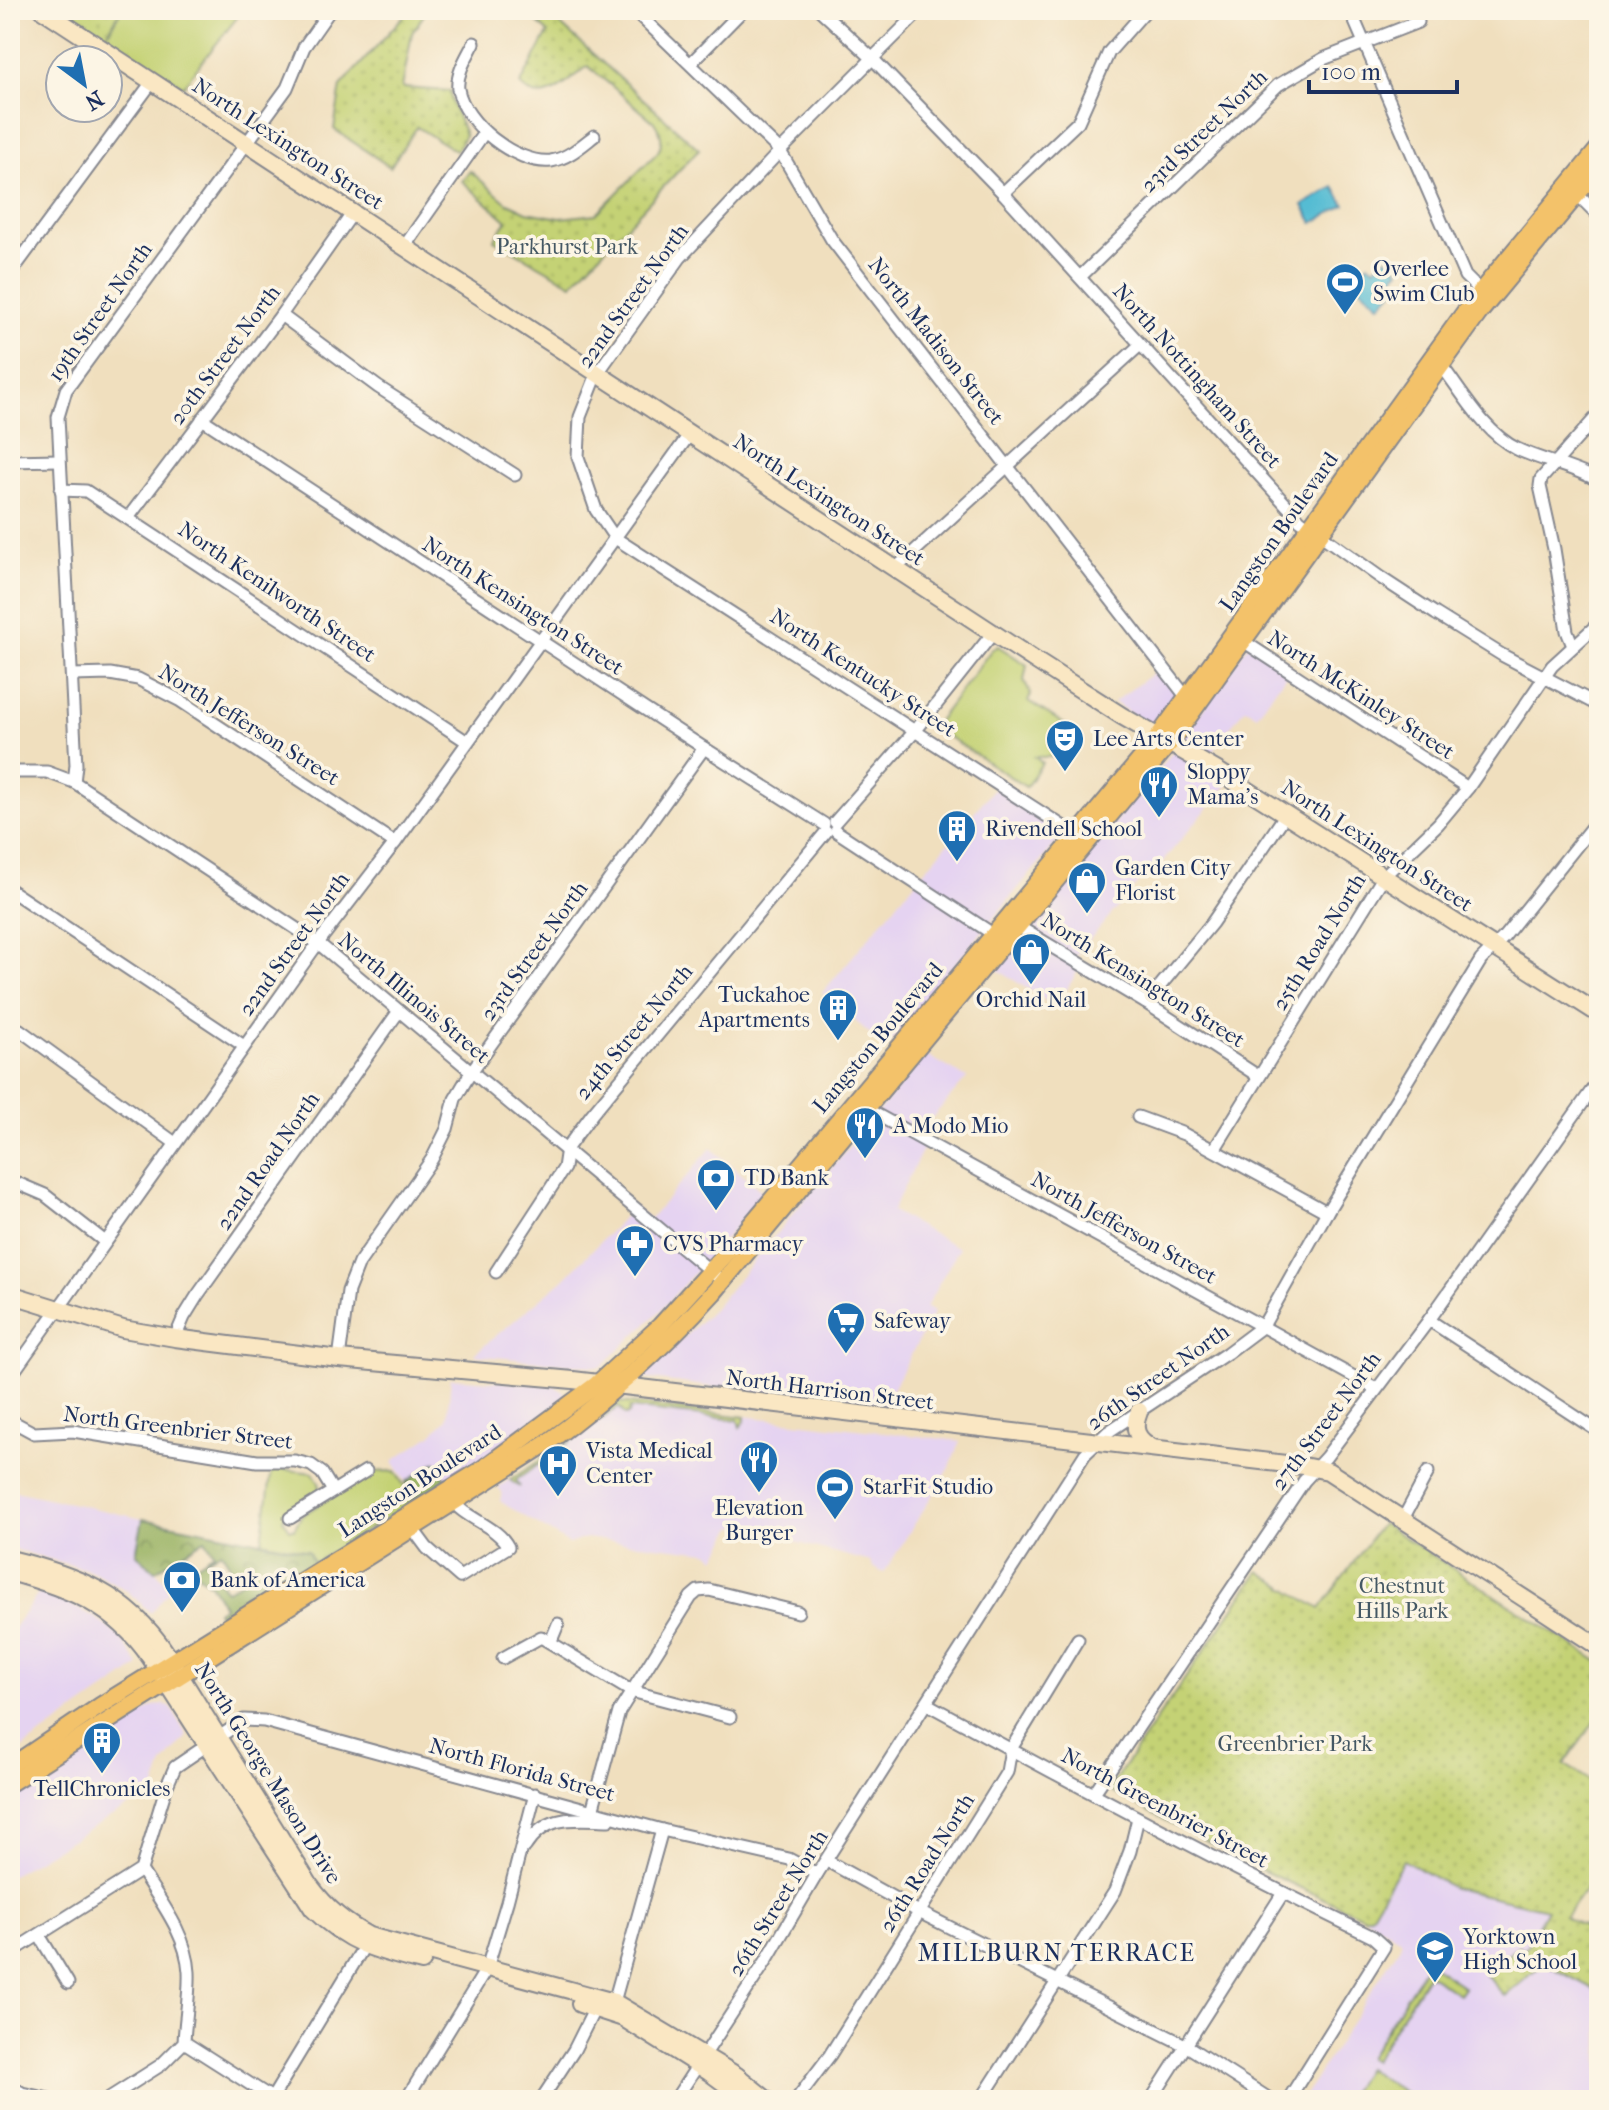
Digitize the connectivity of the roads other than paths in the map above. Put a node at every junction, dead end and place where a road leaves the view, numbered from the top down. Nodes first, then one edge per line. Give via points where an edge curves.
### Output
1 (43, 10) edge
2 (330, 10) edge
3 (634, 10) edge
4 (743, 10) edge
5 (820, 10) edge
6 (921, 10) edge
7 (1146, 10) edge
8 (1350, 10) edge
9 (1418, 22) dead end
10 (474, 43) dead end
11 (1364, 43) junction
12 (872, 58) junction
13 (691, 63) junction
14 (152, 82) junction
15 (484, 133) junction
16 (594, 136) dead end
17 (247, 144) junction
18 (1599, 148) edge
19 (780, 151) junction
20 (1599, 168) edge
21 (1003, 193) junction
22 (1577, 194) junction
23 (352, 214) junction
24 (1599, 216) edge
25 (404, 247) junction
26 (10, 274) edge
27 (1080, 277) junction
28 (1485, 295) junction
29 (281, 315) junction
30 (1140, 345) junction
31 (1437, 359) junction
32 (597, 374) junction
33 (1599, 414) edge
34 (202, 419) junction
35 (689, 435) junction
36 (59, 460) junction
37 (10, 461) edge
38 (1555, 463) junction
39 (1008, 467) junction
40 (515, 475) dead end
41 (1599, 481) edge
42 (61, 490) junction
43 (128, 518) junction
44 (1314, 531) junction
45 (615, 538) junction
46 (895, 569) junction
47 (1599, 623) edge
48 (993, 633) junction
49 (1238, 638) junction
50 (540, 640) junction
51 (1573, 646) junction
52 (72, 675) junction
53 (1544, 677) junction
54 (1192, 703) junction
55 (1596, 704) dead end
56 (916, 730) junction
57 (1164, 740) junction
58 (466, 741) junction
59 (704, 748) junction
60 (10, 772) edge
61 (74, 782) junction
62 (1468, 788) junction
63 (1286, 814) junction
64 (1599, 818) edge
65 (830, 827) junction
66 (1082, 839) junction
67 (395, 843) junction
68 (1384, 876) junction
69 (10, 890) edge
70 (1012, 923) junction
71 (1000, 939) junction
72 (318, 943) junction
73 (1494, 947) junction
74 (1146, 1003) junction
75 (399, 1011) junction
76 (1599, 1014) edge
77 (10, 1025) edge
78 (244, 1046) junction
79 (471, 1072) junction
80 (1258, 1076) junction
81 (1599, 1080) edge
82 (860, 1105) junction
83 (1138, 1117) dead end
84 (175, 1143) junction
85 (567, 1148) junction
86 (1214, 1150) junction
87 (10, 1180) edge
88 (1327, 1212) junction
89 (104, 1241) junction
90 (496, 1272) dead end
91 (717, 1276) junction
92 (10, 1294) edge
93 (58, 1310) junction
94 (1429, 1320) junction
95 (1263, 1326) junction
96 (175, 1338) junction
97 (339, 1359) junction
98 (10, 1377) edge
99 (596, 1385) junction
100 (619, 1387) junction
101 (1376, 1389) junction
102 (1139, 1411) junction
103 (10, 1420) edge
104 (1599, 1432) edge
105 (1096, 1443) junction
106 (1158, 1450) junction
107 (1315, 1469) junction
108 (366, 1471) dead end
109 (1428, 1472) dead end
110 (333, 1491) junction
111 (450, 1498) junction
112 (290, 1518) dead end
113 (1403, 1519) junction
114 (409, 1524) junction
115 (10, 1559) edge
116 (10, 1572) edge
117 (798, 1612) dead end
118 (558, 1624) dead end
119 (1078, 1639) dead end
120 (551, 1641) junction
121 (1599, 1647) edge
122 (503, 1658) dead end
123 (169, 1673) junction
124 (631, 1691) junction
125 (927, 1704) junction
126 (730, 1717) dead end
127 (212, 1741) junction
128 (1011, 1749) junction
129 (10, 1767) edge
130 (10, 1783) edge
131 (1094, 1793) junction
132 (535, 1794) junction
133 (592, 1811) junction
134 (620, 1818) junction
135 (1138, 1818) junction
136 (662, 1830) junction
137 (519, 1857) junction
138 (827, 1861) junction
139 (141, 1870) junction
140 (817, 1874) junction
141 (1283, 1893) junction
142 (921, 1913) junction
143 (39, 1935) junction
144 (367, 1942) junction
145 (10, 1953) edge
146 (484, 1973) junction
147 (68, 1983) dead end
148 (1058, 1983) junction
149 (603, 2003) junction
150 (184, 2042) junction
151 (1187, 2046) junction
152 (701, 2060) junction
153 (10, 2086) edge
154 (272, 2099) edge
155 (53, 2100) edge
156 (106, 2100) edge
157 (406, 2100) edge
158 (541, 2100) edge
159 (675, 2100) edge
160 (747, 2100) edge
161 (767, 2100) edge
162 (796, 2100) edge
163 (981, 2100) edge
164 (1151, 2100) edge
165 (1271, 2100) edge
166 (1288, 2100) edge

1 - 14 street, North Lexington Street
2 - 17 street, 19th Street North via 304,47 287,88
3 - 13 street, North Madison Street
4 - 13 street
5 - 12 street, North Nottingham Street
6 - 12 street, 22nd Street North
7 - 21 street via 1109,52 1078,122
8 - 11 street
9 - 11 street, 23rd Street North
10 - 15 street via 460,69 458,87 466,112
11 - 27 street, 23rd Street North via 1278,85
11 - 28 street via 1465,276
12 - 19 street, 22nd Street North
12 - 21 street, North Nottingham Street
13 - 19 street, North Madison Street
14 - 17 street, North Lexington Street
14 - 26 street
15 - 16 street via 525,157 549,161 569,155
15 - 25 street
17 - 23 street, North Lexington Street
17 - 36 street, 19th Street North via 66,390 58,417
18 - 28 main road, Langston Boulevard
19 - 32 street, 22nd Street North via 680,258
19 - 39 street, North Madison Street via 832,240
20 - 22 main road, Langston Boulevard
21 - 27 street, North Nottingham Street
22 - 24 street
22 - 28 main road, Langston Boulevard
23 - 25 street, North Lexington Street
23 - 29 street, 20th Street North
25 - 32 street, North Lexington Street
27 - 30 street, North Nottingham Street
28 - 31 main road, Langston Boulevard
29 - 34 street, 20th Street North
29 - 40 street via 378,387
30 - 39 street
30 - 44 street, North Nottingham Street
31 - 38 street via 1502,439
31 - 44 main road, Langston Boulevard
32 - 35 street, North Lexington Street
32 - 45 street, 22nd Street North via 580,417 578,457 596,510
33 - 38 street
34 - 43 street, 20th Street North
34 - 50 street, North Kensington Street
35 - 45 street, 22nd Street North
35 - 46 street, North Lexington Street
36 - 37 street
36 - 42 street, 19th Street North
38 - 41 street
38 - 51 street via 1541,479 1540,491
39 - 46 street
39 - 54 street, North Madison Street
42 - 43 street, North Kenilworth Street via 86,491
42 - 52 street, 19th Street North
43 - 58 street, North Kenilworth Street
44 - 49 main road, Langston Boulevard
44 - 53 street, North Nottingham Street via 1448,622
45 - 50 street, 22nd Street North
45 - 56 street, North Kentucky Street
46 - 48 street, North Lexington Street
47 - 51 street, 25th Road North
48 - 56 street, 24th Street North
48 - 57 street, North Lexington Street
49 - 54 main road, Langston Boulevard
49 - 62 street, North McKinley Street
50 - 58 street, 22nd Street North
50 - 59 street, North Kensington Street
51 - 53 street, 25th Road North
52 - 61 street, 19th Street North
52 - 67 street, North Jefferson Street via 138,679 179,700
53 - 55 street, North Nottingham Street
53 - 62 street, 25th Road North
54 - 57 main road, Langston Boulevard
56 - 65 street, 24th Street North
56 - 66 street, North Kentucky Street
57 - 63 street, North Lexington Street
57 - 66 main road, Langston Boulevard
58 - 67 street, 22nd Street North
59 - 65 street, North Kensington Street
59 - 79 street, 23rd Street North
60 - 61 street, North Illinois Street via 47,772
61 - 72 street, North Illinois Street
62 - 68 street, 25th Road North
63 - 68 street, North Lexington Street
63 - 74 street via 1212,923
64 - 73 street, 26th Street North
65 - 71 street, North Kensington Street
65 - 85 street, 24th Street North
66 - 70 main road, Langston Boulevard
67 - 72 street, 22nd Street North
68 - 73 street, North Lexington Street
68 - 80 street, 25th Road North
69 - 78 street
70 - 71 main road, Langston Boulevard
70 - 74 street, North Kensington Street
71 - 82 main road, Langston Boulevard
72 - 75 street, North Illinois Street
72 - 78 street, 22nd Street North
73 - 76 street, North Lexington Street
73 - 88 street, 26th Street North via 1481,960
74 - 80 street, North Kensington Street
75 - 79 street, North Illinois Street
75 - 96 street, 22nd Road North via 197,1296
77 - 84 street
78 - 84 street, 22nd Street North
79 - 85 street, North Illinois Street
79 - 97 street, 23rd Street North via 432,1159 359,1263 348,1291
80 - 86 street, 25th Road North
81 - 94 street, 27th Street North
82 - 91 main road, Langston Boulevard
82 - 95 street, North Jefferson Street
83 - 86 street
84 - 89 street, 22nd Street North
85 - 90 street, 24th Street North via 564,1168
85 - 91 street, North Illinois Street
86 - 88 street
87 - 89 street via 45,1195
88 - 95 street, 26th Street North
89 - 93 street, 22nd Street North
91 - 99 main road, Langston Boulevard
91 - 100 main road, Langston Boulevard via 667,1342
92 - 93 street, North Harrison Street
93 - 96 street, North Harrison Street
93 - 98 street, 22nd Street North
94 - 101 street, 27th Street North
94 - 104 street
95 - 101 street, North Jefferson Street
95 - 102 street, 26th Street North
96 - 97 street, North Harrison Street
97 - 99 street, North Harrison Street
99 - 100 street, North Harrison Street
99 - 111 main road, Langston Boulevard
100 - 105 street, North Harrison Street
100 - 111 main road, Langston Boulevard via 547,1443
101 - 107 street, 27th Street North
102 - 105 street, 26th Street North
102 - 106 street via 1136,1435
103 - 110 street, North Greenbrier Street via 34,1433 73,1431 257,1461 295,1461 322,1473
105 - 106 street, North Harrison Street
105 - 125 street, 26th Street North
106 - 107 street, North Harrison Street
107 - 113 street, North Harrison Street via 1328,1471
107 - 131 street, 27th Street North
108 - 110 street
109 - 113 street
110 - 112 street
111 - 114 main road, Langston Boulevard
111 - 114 street via 508,1547 460,1577
113 - 121 street, North Harrison Street
114 - 123 main road, Langston Boulevard
115 - 123 street, North George Mason Drive via 71,1576 113,1597 144,1624
116 - 123 street, North George Mason Drive via 71,1591 100,1607
117 - 124 street via 698,1591
118 - 120 street
119 - 128 street, 26th Road North
120 - 122 street via 541,1637
120 - 124 street
123 - 127 street, North George Mason Drive
123 - 129 main road, Langston Boulevard
123 - 130 main road, Langston Boulevard
124 - 126 street
124 - 133 street via 619,1712
125 - 128 street, North Greenbrier Street
125 - 138 street, 26th Street North
127 - 132 street, North Florida Street via 244,1720 264,1721
127 - 139 street, North Florida Street via 175,1767
127 - 144 street, North George Mason Drive via 319,1898
128 - 131 street, North Greenbrier Street
128 - 142 street, 26th Road North via 1007,1772
131 - 135 street, North Greenbrier Street
132 - 133 street, North Florida Street
132 - 137 street
133 - 134 street, North Florida Street
134 - 136 street, North Florida Street
134 - 137 street via 553,1821 541,1827
135 - 141 street, North Greenbrier Street
135 - 148 street via 1115,1891
136 - 140 street, North Florida Street via 789,1859
136 - 149 street
137 - 146 street
138 - 140 street, 26th Street North
138 - 142 street
139 - 143 street
139 - 150 street via 181,1940 189,1971
140 - 152 street, 26th Street North
141 - 151 street
141 - 166 street, North Greenbrier Street via 1384,1947
142 - 148 street
142 - 162 street, 26th Road North
143 - 145 street
143 - 147 street
144 - 146 street, North George Mason Drive
144 - 154 street
146 - 149 street, North George Mason Drive
146 - 157 street
148 - 151 street
148 - 163 street
149 - 152 street, North George Mason Drive
149 - 158 street
150 - 154 street
150 - 156 street via 161,2065
151 - 164 street
151 - 165 street
152 - 159 street, 26th Street North
152 - 160 street, North George Mason Drive
152 - 161 street, North George Mason Drive via 736,2075
153 - 155 street

